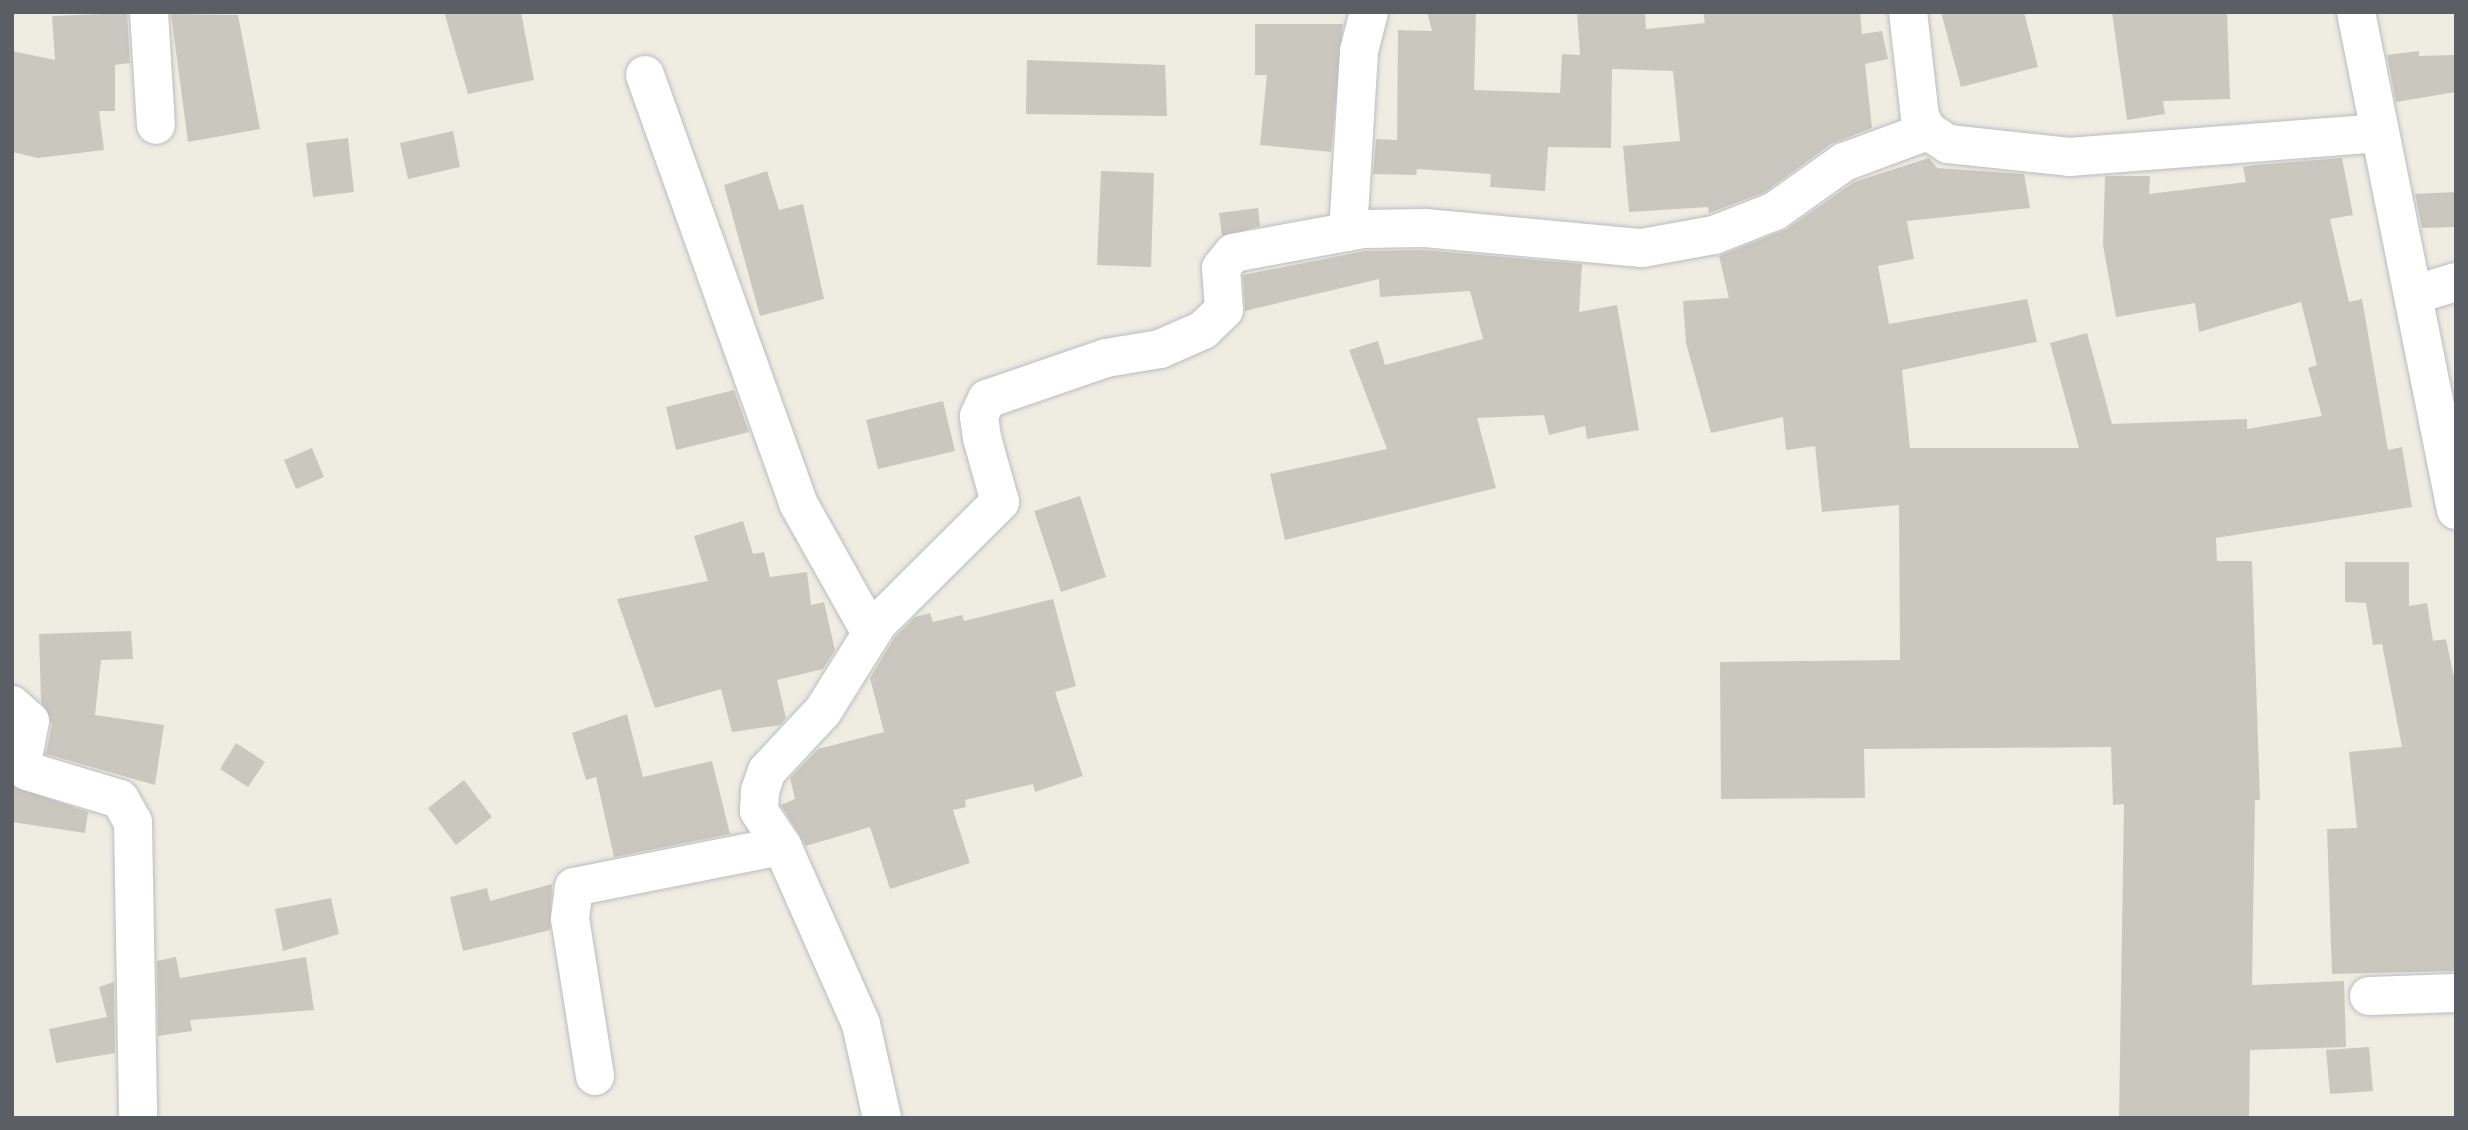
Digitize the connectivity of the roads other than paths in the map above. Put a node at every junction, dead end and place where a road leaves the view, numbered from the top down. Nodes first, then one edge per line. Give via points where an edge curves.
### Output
1 (149, 12) edge
2 (1369, 12) edge
3 (1908, 12) edge
4 (2356, 12) edge
5 (645, 75) dead end
6 (156, 125) dead end
7 (1928, 131) junction
8 (2380, 133) junction
9 (1348, 232) junction
10 (2456, 282) edge
11 (2413, 295) junction
12 (2451, 462) edge
13 (2456, 510) edge
14 (870, 633) junction
15 (12, 705) edge
16 (782, 846) junction
17 (2456, 993) edge
18 (2369, 996) dead end
19 (596, 1076) dead end
20 (138, 1118) edge
21 (881, 1118) edge

1 - 6 street
2 - 9 street via 1359,51
3 - 7 street via 1920,117
4 - 8 street
5 - 14 street via 798,503
7 - 8 street via 1948,144 2069,157
7 - 9 street via 1844,162 1775,211 1714,235 1642,248 1425,228
8 - 11 street
9 - 14 street via 1233,253 1221,268 1220,320 1184,341 993,394 979,416 1000,502
10 - 11 street
11 - 12 street
12 - 13 street
14 - 16 street via 823,711 768,771 759,811
15 - 20 street via 30,721 22,763 27,771 120,799 133,822
16 - 19 street via 574,887 570,919
16 - 21 street via 861,1024
17 - 18 street

